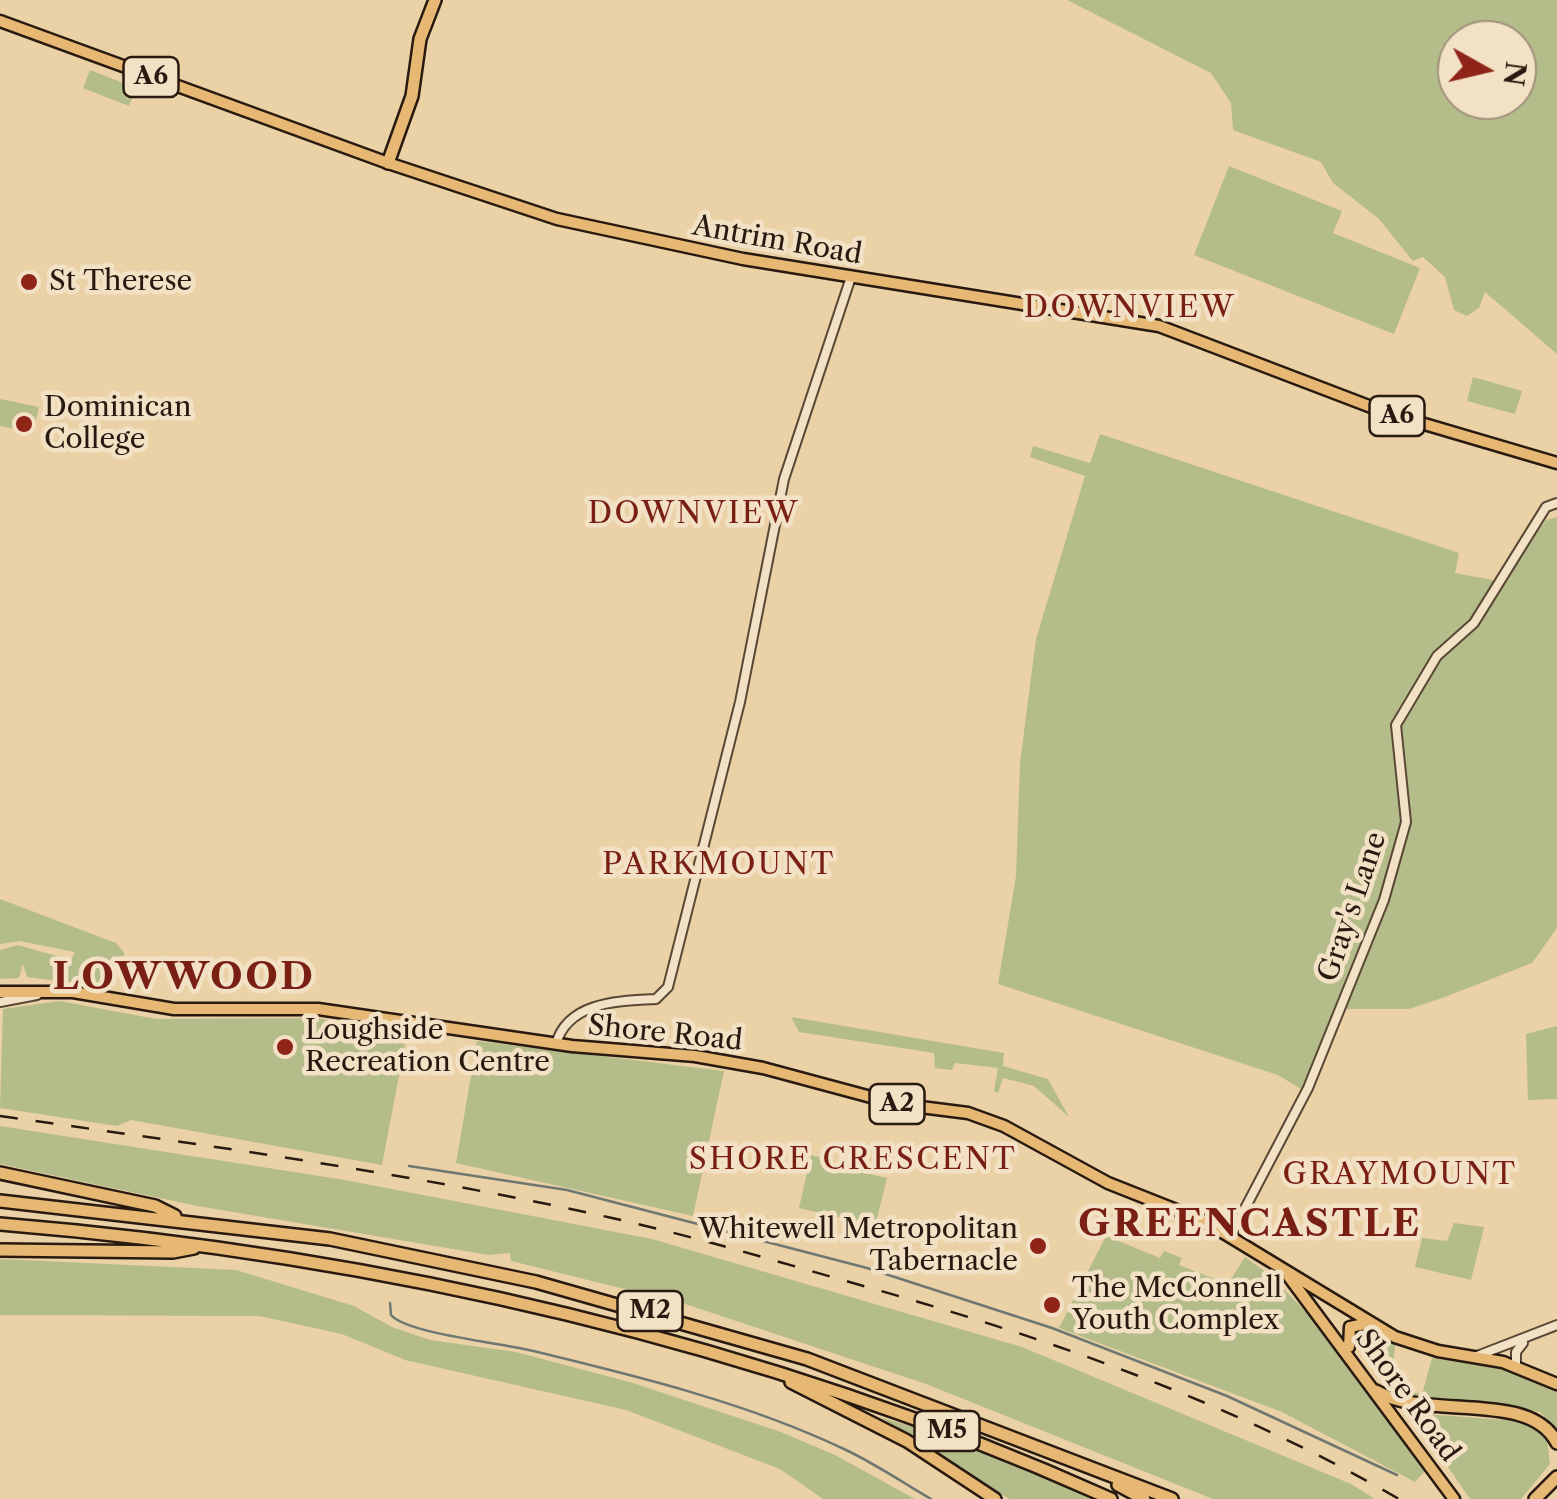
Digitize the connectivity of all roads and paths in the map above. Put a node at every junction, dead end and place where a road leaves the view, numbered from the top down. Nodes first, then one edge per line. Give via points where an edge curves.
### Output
1 (435, 0) edge
2 (0, 21) edge
3 (388, 162) junction
4 (851, 277) junction
5 (1557, 464) edge
6 (1557, 503) edge
7 (56, 990) junction
8 (0, 992) edge
9 (0, 1002) edge
10 (556, 1044) junction
11 (0, 1174) edge
12 (0, 1201) edge
13 (179, 1219) junction
14 (0, 1224) edge
15 (1230, 1237) junction
16 (203, 1247) junction
17 (0, 1250) edge
18 (1286, 1272) junction
19 (1369, 1323) junction
20 (1557, 1325) edge
21 (1527, 1340) junction
22 (1477, 1356) junction
23 (1352, 1358) junction
24 (1516, 1366) junction
25 (780, 1375) junction
26 (1557, 1384) edge
27 (1376, 1391) junction
28 (1557, 1443) edge
29 (1557, 1464) edge
30 (1102, 1476) junction
31 (1553, 1481) edge
32 (994, 1499) edge
33 (1111, 1499) edge
34 (1144, 1499) edge
35 (1172, 1499) edge
36 (1454, 1499) edge
37 (1534, 1499) edge

1 - 3 highway
2 - 3 main road, Antrim Road / A6
3 - 4 main road, Antrim Road / A6 via 609,232
4 - 5 main road, Antrim Road / A6 via 1171,330 1387,413
4 - 10 street via 784,479 740,702 668,987 656,998 586,1010 563,1026
6 - 15 street, Gray's Lane via 1546,507 1484,608 1440,652 1396,725 1406,822 1384,900 1308,1088
7 - 8 main road, Shore Road / A2
7 - 9 street
7 - 10 main road, Shore Road / A2 via 156,1008 318,1009
10 - 15 main road, Shore Road / A2 via 735,1062 897,1104 980,1116
11 - 13 highway via 155,1206
12 - 13 highway, M2
13 - 30 highway, M2 via 446,1261 653,1312 807,1359
14 - 16 highway, M2
15 - 18 main road, Shore Road / A2
16 - 17 highway
16 - 25 highway, M2 via 462,1292
18 - 19 main road, Shore Road / A2
18 - 23 main road, Shore Road / A2
19 - 22 main road, Shore Road / A2 via 1424,1348
19 - 23 main road via 1354,1323 1347,1332
20 - 21 street
21 - 22 street
21 - 24 street via 1516,1352
22 - 24 main road, Shore Road / A2
23 - 27 main road, Shore Road / A2
24 - 26 main road, Shore Road / A2
25 - 32 highway, M2 via 907,1441
25 - 33 highway, M5 via 914,1418
27 - 28 highway via 1401,1403 1522,1414 1545,1425
27 - 36 main road, Shore Road / A2
29 - 31 highway
30 - 34 highway
30 - 35 highway, M2
31 - 37 highway

